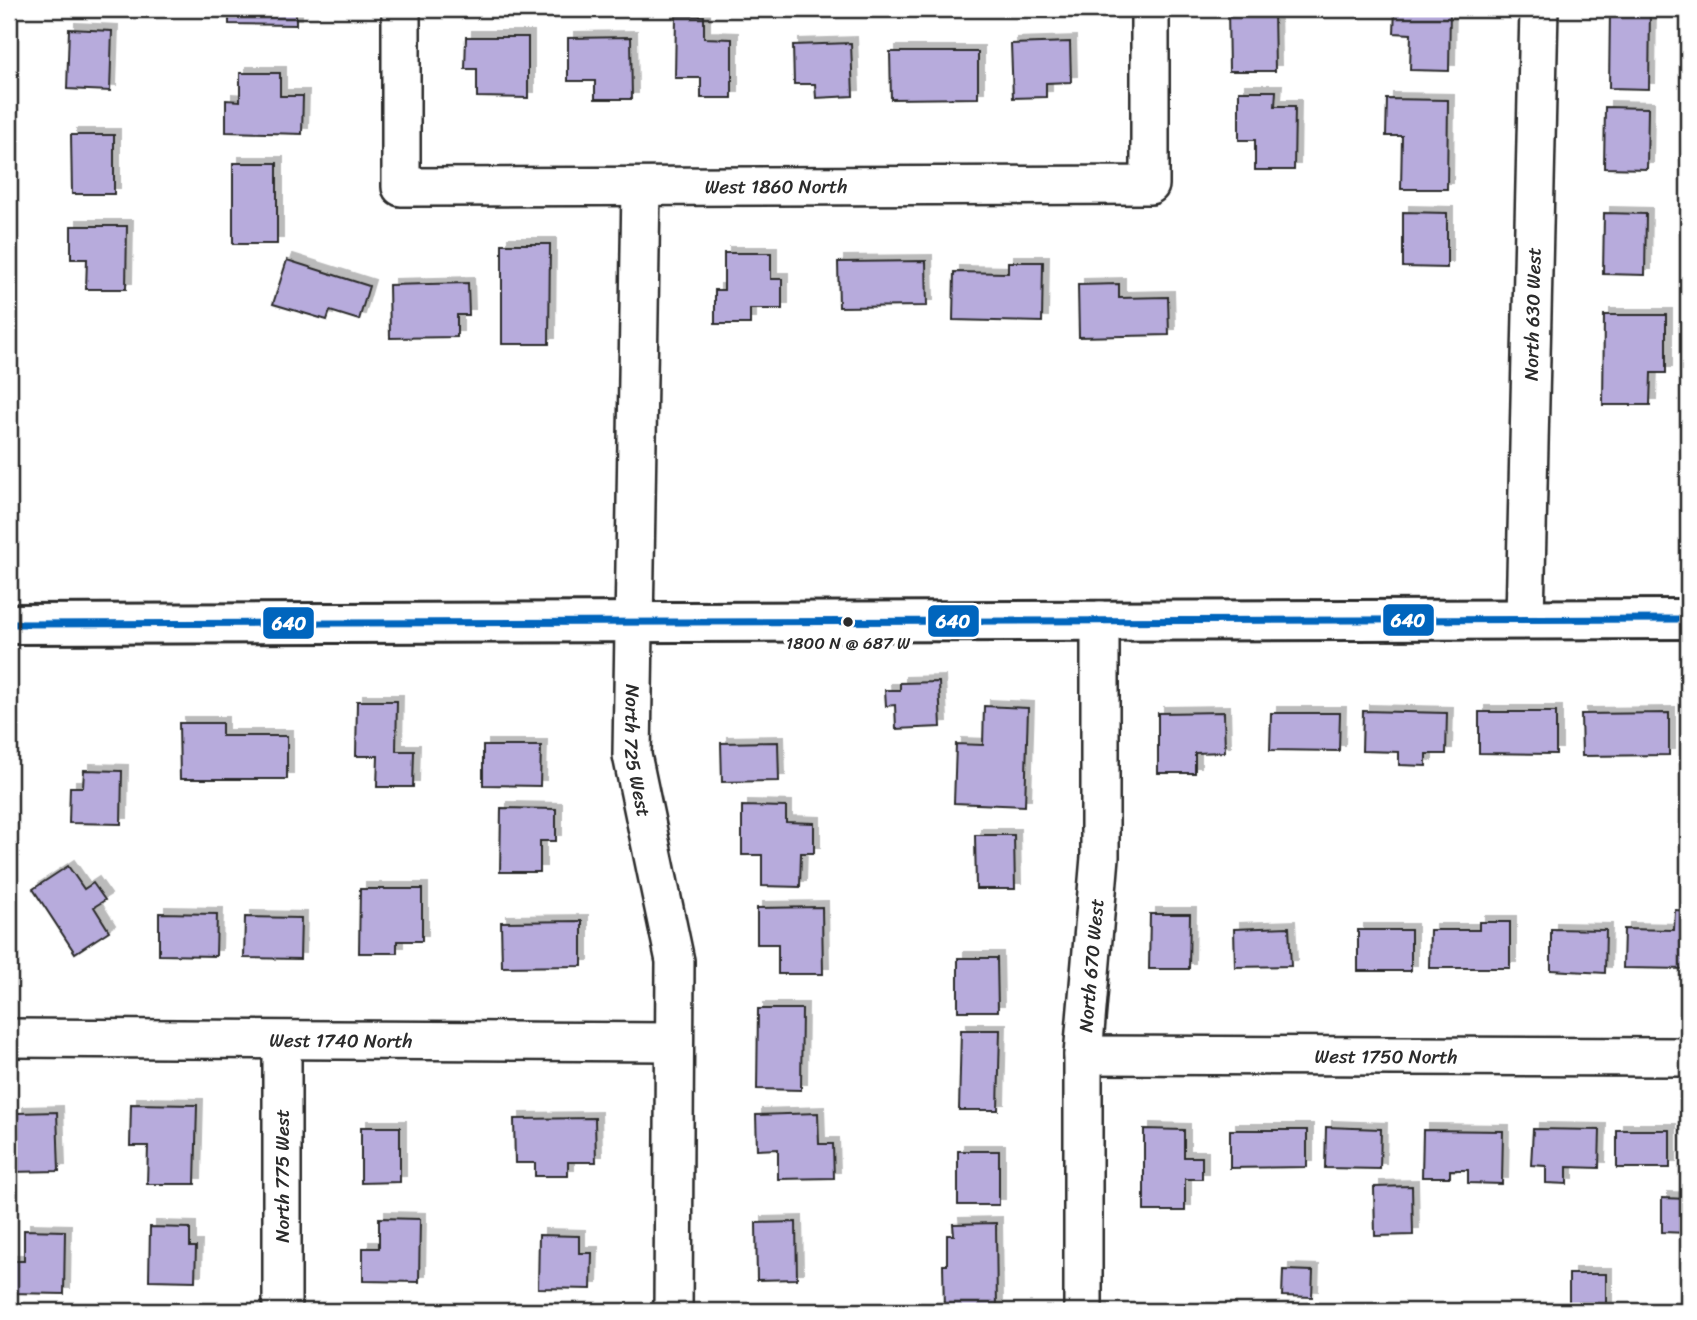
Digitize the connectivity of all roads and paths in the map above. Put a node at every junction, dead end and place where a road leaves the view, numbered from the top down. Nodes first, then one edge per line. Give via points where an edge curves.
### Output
1 (401, 9) edge
2 (1150, 9) edge
3 (1539, 9) edge
4 (641, 187) junction
5 (1525, 618) junction
6 (1688, 619) edge
7 (1100, 620) junction
8 (634, 621) junction
9 (9, 624) edge
10 (9, 1038) edge
11 (282, 1041) junction
12 (674, 1042) junction
13 (1083, 1055) junction
14 (1688, 1057) edge
15 (282, 1311) edge
16 (673, 1311) edge
17 (1083, 1311) edge

1 - 4 street, West 1860 North via 401,187
2 - 4 street, West 1860 North via 1150,185
3 - 5 street, North 630 West
4 - 8 street, North 725 West
5 - 6 main road
5 - 7 main road
7 - 8 main road
7 - 13 street, North 670 West via 1100,858
8 - 9 main road
8 - 12 street, North 725 West via 632,755 675,961
10 - 11 street, West 1740 North
11 - 12 street, West 1740 North
11 - 15 street, North 775 West
12 - 16 street, North 725 West
13 - 14 street, West 1750 North
13 - 17 street, North 670 West

